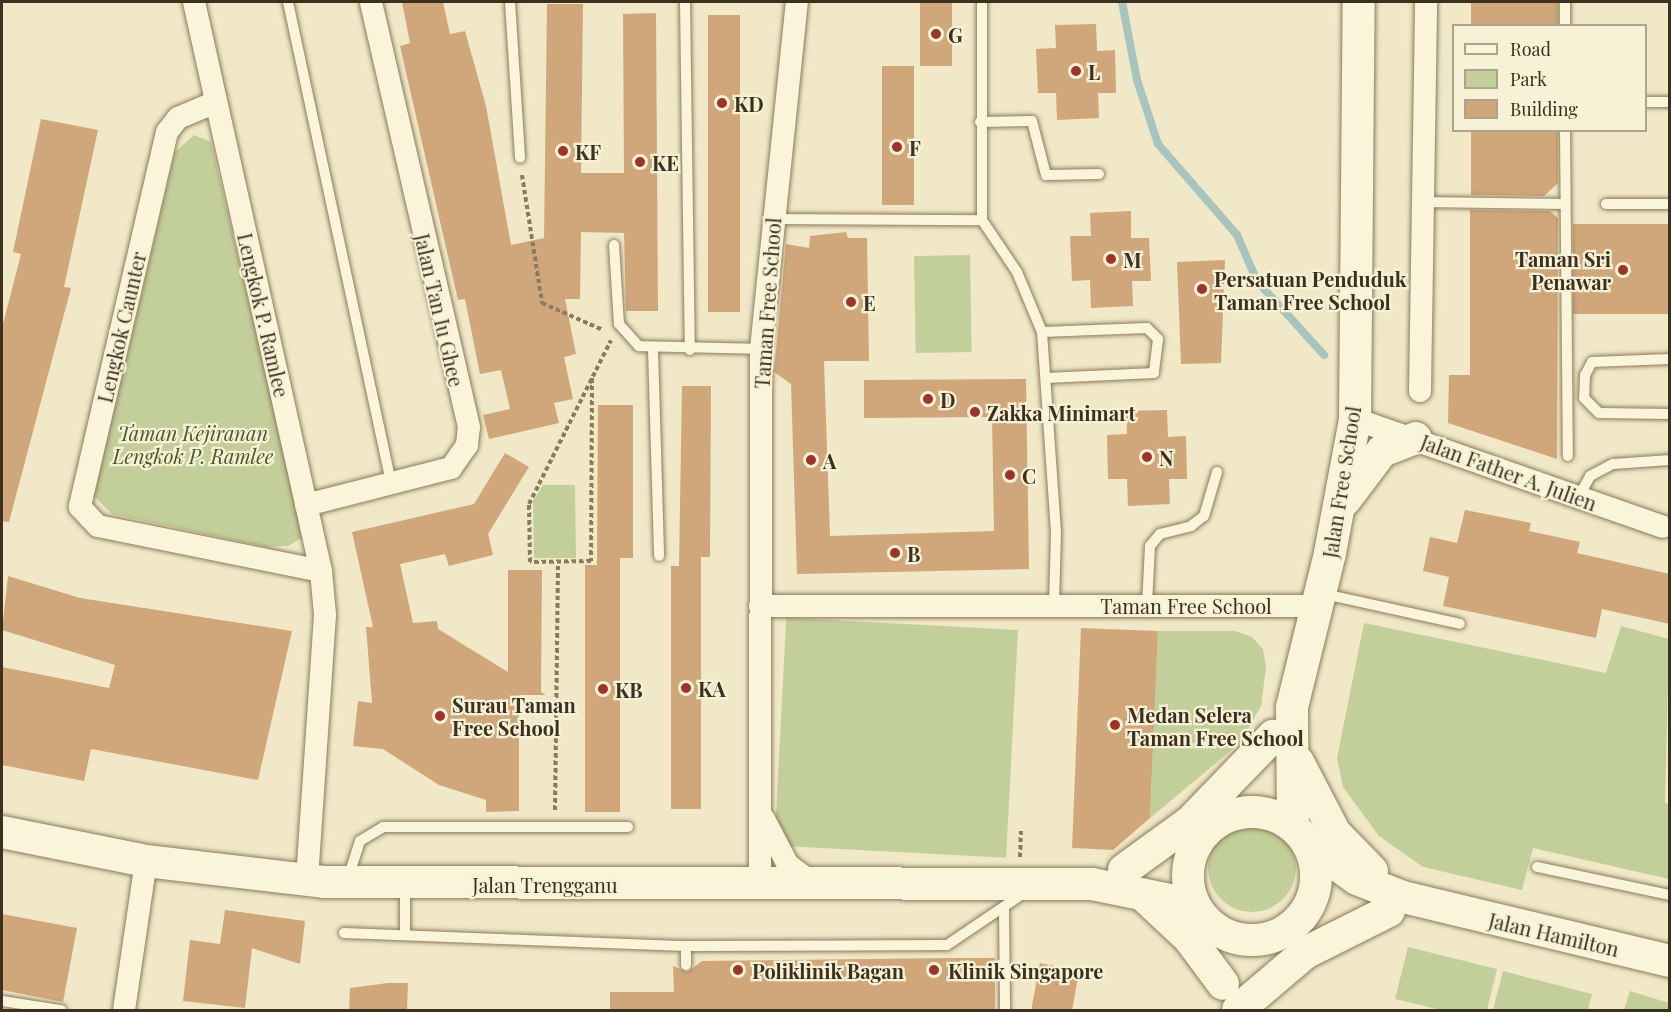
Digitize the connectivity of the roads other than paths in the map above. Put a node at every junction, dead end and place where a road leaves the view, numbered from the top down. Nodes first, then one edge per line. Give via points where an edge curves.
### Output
1 (194, 2) edge
2 (288, 2) edge
3 (371, 2) edge
4 (510, 2) edge
5 (685, 2) edge
6 (797, 2) edge
7 (982, 2) edge
8 (1359, 2) edge
9 (1426, 2) edge
10 (1565, 2) edge
11 (1565, 24) edge
12 (216, 102) junction
13 (1647, 102) edge
14 (1670, 102) edge
15 (980, 122) junction
16 (1565, 132) edge
17 (520, 158) road end
18 (1099, 174) dead end
19 (1421, 201) junction
20 (1565, 204) junction
21 (1606, 204) dead end
22 (1670, 204) edge
23 (772, 219) junction
24 (982, 220) junction
25 (614, 245) dead end
26 (1042, 332) junction
27 (761, 349) junction
28 (653, 350) junction
29 (690, 350) junction
30 (1670, 359) edge
31 (1046, 378) junction
32 (1420, 391) dead end
33 (1670, 414) edge
34 (1355, 419) junction
35 (1416, 438) junction
36 (1568, 456) dead end
37 (1670, 460) edge
38 (1217, 472) dead end
39 (391, 484) junction
40 (1578, 498) junction
41 (306, 505) junction
42 (1340, 509) junction
43 (1663, 527) dead end
44 (659, 556) dead end
45 (321, 572) junction
46 (1319, 599) junction
47 (1054, 604) junction
48 (1147, 605) junction
49 (760, 606) junction
50 (1460, 624) dead end
51 (1282, 740) junction
52 (760, 810) junction
53 (1225, 816) junction
54 (628, 827) dead end
55 (2, 832) edge
56 (1301, 835) junction
57 (1194, 846) junction
58 (146, 861) junction
59 (1537, 867) dead end
60 (1124, 870) junction
61 (307, 881) junction
62 (346, 883) junction
63 (405, 884) junction
64 (1092, 884) junction
65 (760, 885) junction
66 (815, 885) junction
67 (1032, 887) junction
68 (1670, 895) edge
69 (1144, 896) junction
70 (1396, 904) junction
71 (1004, 910) junction
72 (1202, 915) junction
73 (1299, 921) junction
74 (344, 933) dead end
75 (405, 934) junction
76 (1270, 938) junction
77 (687, 946) junction
78 (1670, 961) edge
79 (686, 965) dead end
80 (2, 1001) edge
81 (1230, 1004) edge
82 (61, 1011) edge
83 (124, 1011) edge
84 (1005, 1011) edge

1 - 12 street, Lengkok P. Ramlee
2 - 39 lane
3 - 39 street, Jalan Tan Iu Ghee via 469,427 467,445 451,468
4 - 17 lane
5 - 29 lane
6 - 23 street, Taman Free School
7 - 15 lane
8 - 34 main road, Jalan Free School
9 - 19 street
10 - 11 lane
12 - 41 street, Lengkok P. Ramlee
12 - 45 street, Lengkok Caunter via 178,118 167,132 80,507 98,526
13 - 14 lane
15 - 18 lane via 1032,121 1046,175
15 - 24 lane
16 - 20 lane
19 - 20 lane
19 - 32 street
20 - 36 lane
21 - 22 lane
23 - 24 lane
23 - 27 street, Taman Free School
24 - 26 lane via 1017,272
25 - 28 lane via 616,309 627,336
26 - 31 lane
26 - 31 lane via 1147,328 1158,339 1154,373
27 - 29 lane
27 - 49 street, Taman Free School
28 - 29 lane
28 - 44 lane
30 - 33 lane via 1592,362 1585,375 1584,398 1599,413
31 - 47 lane
34 - 35 street, Jalan Father A. Julien
34 - 42 main road, Jalan Free School
35 - 40 street, Jalan Father A. Julien
35 - 42 main road via 1382,451
37 - 40 lane via 1613,464 1590,476
38 - 48 lane via 1204,516 1191,526 1160,534 1150,546
39 - 41 street, Jalan Tan Iu Ghee
40 - 43 street, Jalan Father A. Julien
41 - 45 street, Lengkok P. Ramlee
42 - 46 main road, Jalan Free School
45 - 61 street, Lengkok P. Ramlee via 325,615
46 - 48 street, Taman Free School
46 - 50 lane
46 - 51 main road, Jalan Free School
47 - 48 street, Taman Free School
47 - 49 street, Taman Free School
49 - 52 street, Taman Free School
51 - 53 main road, Jalan Free School
51 - 56 main road
51 - 60 main road via 1190,822
51 - 70 main road via 1335,833
52 - 65 street, Taman Free School
52 - 66 street via 779,853
53 - 56 main road via 1261,811
53 - 57 main road
54 - 62 lane via 384,826 360,841
55 - 58 main road, Jalan Trengganu
56 - 70 main road, Jalan Hamilton
56 - 73 main road via 1316,884
57 - 60 main road, Jalan Trengganu
57 - 72 main road via 1188,876
58 - 61 main road, Jalan Trengganu
58 - 83 street
59 - 68 lane
60 - 64 main road, Jalan Trengganu
61 - 62 main road, Jalan Trengganu
62 - 63 main road, Jalan Trengganu
63 - 65 main road, Jalan Trengganu
63 - 75 lane
64 - 67 main road, Jalan Trengganu
64 - 69 main road, Jalan Trengganu
65 - 66 main road, Jalan Trengganu
66 - 67 main road, Jalan Trengganu
67 - 71 lane
69 - 72 main road, Jalan Trengganu
69 - 81 main road via 1189,938
70 - 73 main road, Jalan Hamilton
70 - 78 main road, Jalan Hamilton via 1437,908
70 - 81 main road via 1305,953
71 - 77 lane via 952,945
71 - 84 lane
72 - 76 main road via 1249,941
72 - 81 main road
73 - 76 main road
74 - 75 lane
75 - 77 lane
76 - 81 main road
77 - 79 lane
80 - 82 lane

